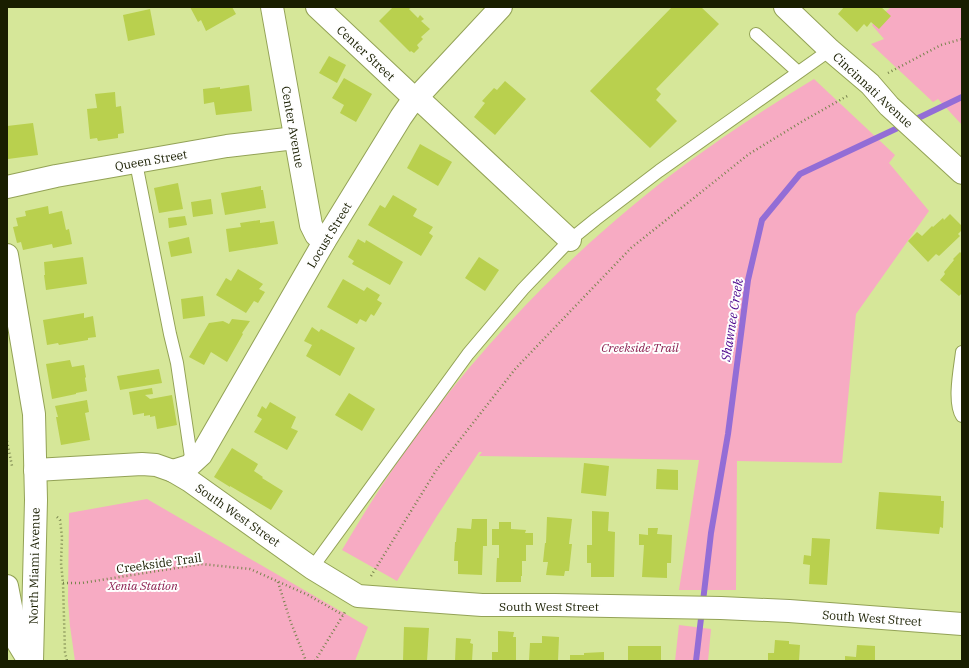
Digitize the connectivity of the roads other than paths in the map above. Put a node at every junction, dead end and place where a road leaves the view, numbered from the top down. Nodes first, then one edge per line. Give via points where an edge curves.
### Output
1 (272, 7) edge
2 (317, 7) edge
3 (501, 7) edge
4 (787, 8) edge
5 (756, 34) dead end
6 (830, 50) junction
7 (798, 72) junction
8 (415, 100) junction
9 (295, 138) junction
10 (955, 161) edge
11 (136, 163) junction
12 (7, 186) edge
13 (570, 240) junction
14 (324, 242) junction
15 (7, 255) edge
16 (10, 294) edge
17 (962, 352) edge
18 (962, 416) edge
19 (183, 468) junction
20 (35, 470) junction
21 (312, 568) junction
22 (7, 586) edge
23 (962, 624) edge
24 (30, 661) edge

1 - 9 main road, Center Avenue
2 - 8 main road, Center Street
3 - 8 main road, Locust Street
4 - 6 main road, Cincinnati Avenue
5 - 7 lane
6 - 7 lane
6 - 10 main road, Cincinnati Avenue via 870,84 890,106
7 - 13 lane via 659,171
8 - 13 main road via 421,101
8 - 14 main road, Locust Street via 401,116
9 - 11 main road, Queen Street via 227,146
9 - 14 main road, Center Avenue via 311,225 316,235
11 - 12 main road, Queen Street
11 - 19 lane via 177,362
13 - 21 lane via 523,289 468,354
14 - 19 main road, Locust Street via 201,455
15 - 16 main road, North Miami Avenue
16 - 20 main road, North Miami Avenue via 34,414
17 - 18 lane via 958,404
19 - 20 main road via 142,464
19 - 21 main road, South West Street via 190,481
20 - 24 main road, North Miami Avenue
21 - 23 main road, South West Street via 358,596 482,605 721,608
22 - 24 main road via 18,643

